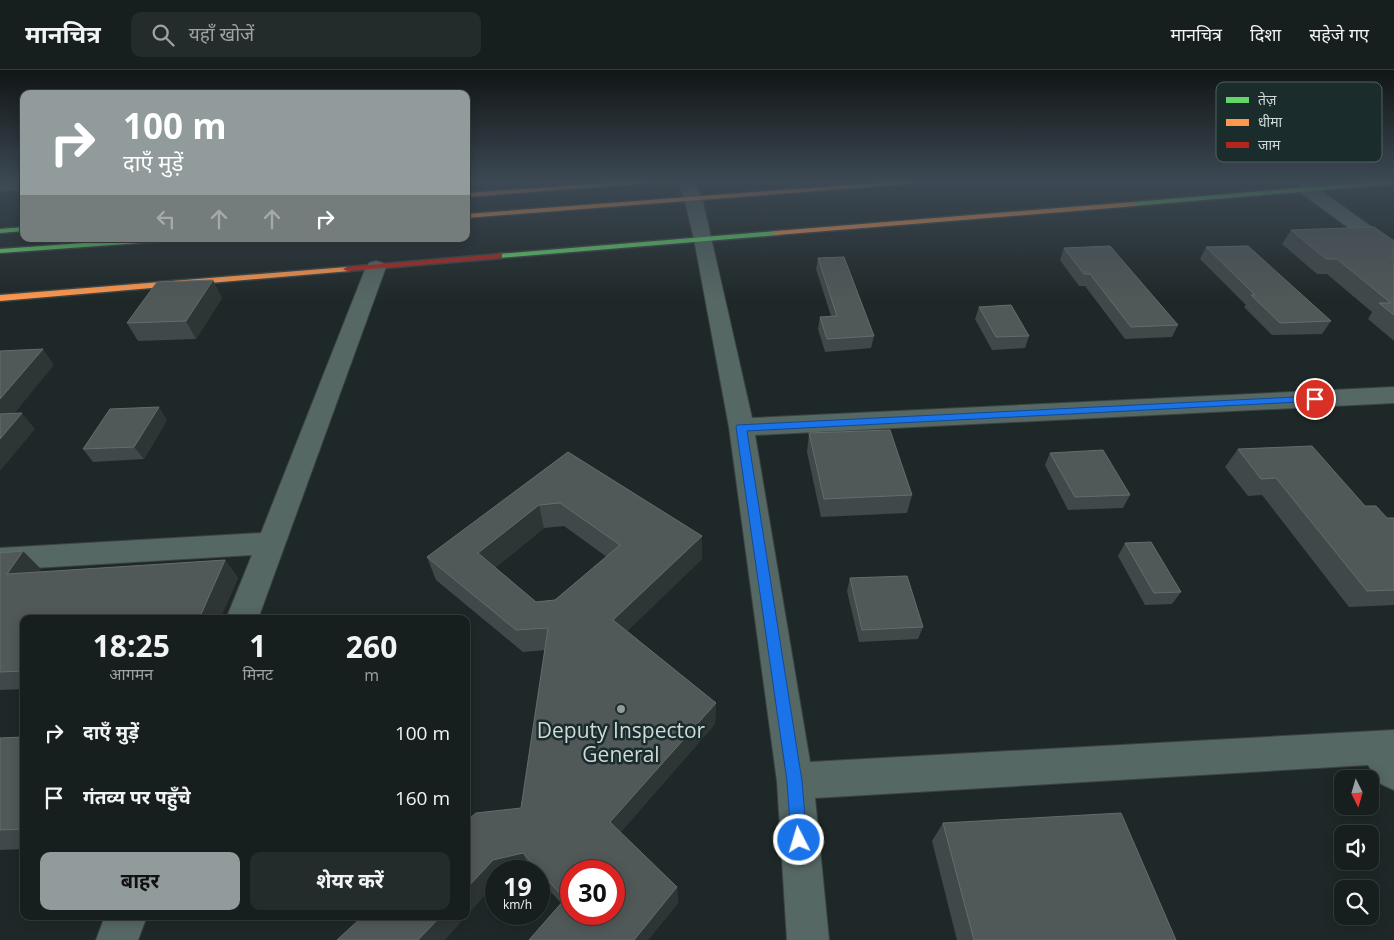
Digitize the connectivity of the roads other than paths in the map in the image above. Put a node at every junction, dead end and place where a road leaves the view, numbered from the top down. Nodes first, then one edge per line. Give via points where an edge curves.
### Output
1 (698, 221) edge
2 (925, 221) edge
3 (1351, 221) edge
4 (20, 229) edge
5 (0, 231) edge
6 (703, 239) junction
7 (126, 242) edge
8 (0, 251) edge
9 (1394, 252) edge
10 (376, 267) junction
11 (0, 298) edge
12 (1394, 395) edge
13 (741, 427) junction
14 (272, 543) junction
15 (0, 559) edge
16 (244, 615) edge
17 (1388, 756) edge
18 (794, 781) junction
19 (124, 920) edge
20 (117, 940) edge
21 (808, 940) edge

1 - 6 street
2 - 6 street
3 - 9 street
4 - 5 street
6 - 10 street
6 - 13 street
7 - 8 street
10 - 11 street
10 - 14 street
12 - 13 street
13 - 18 street
14 - 15 street
14 - 16 street
17 - 18 street
18 - 21 street
19 - 20 street

